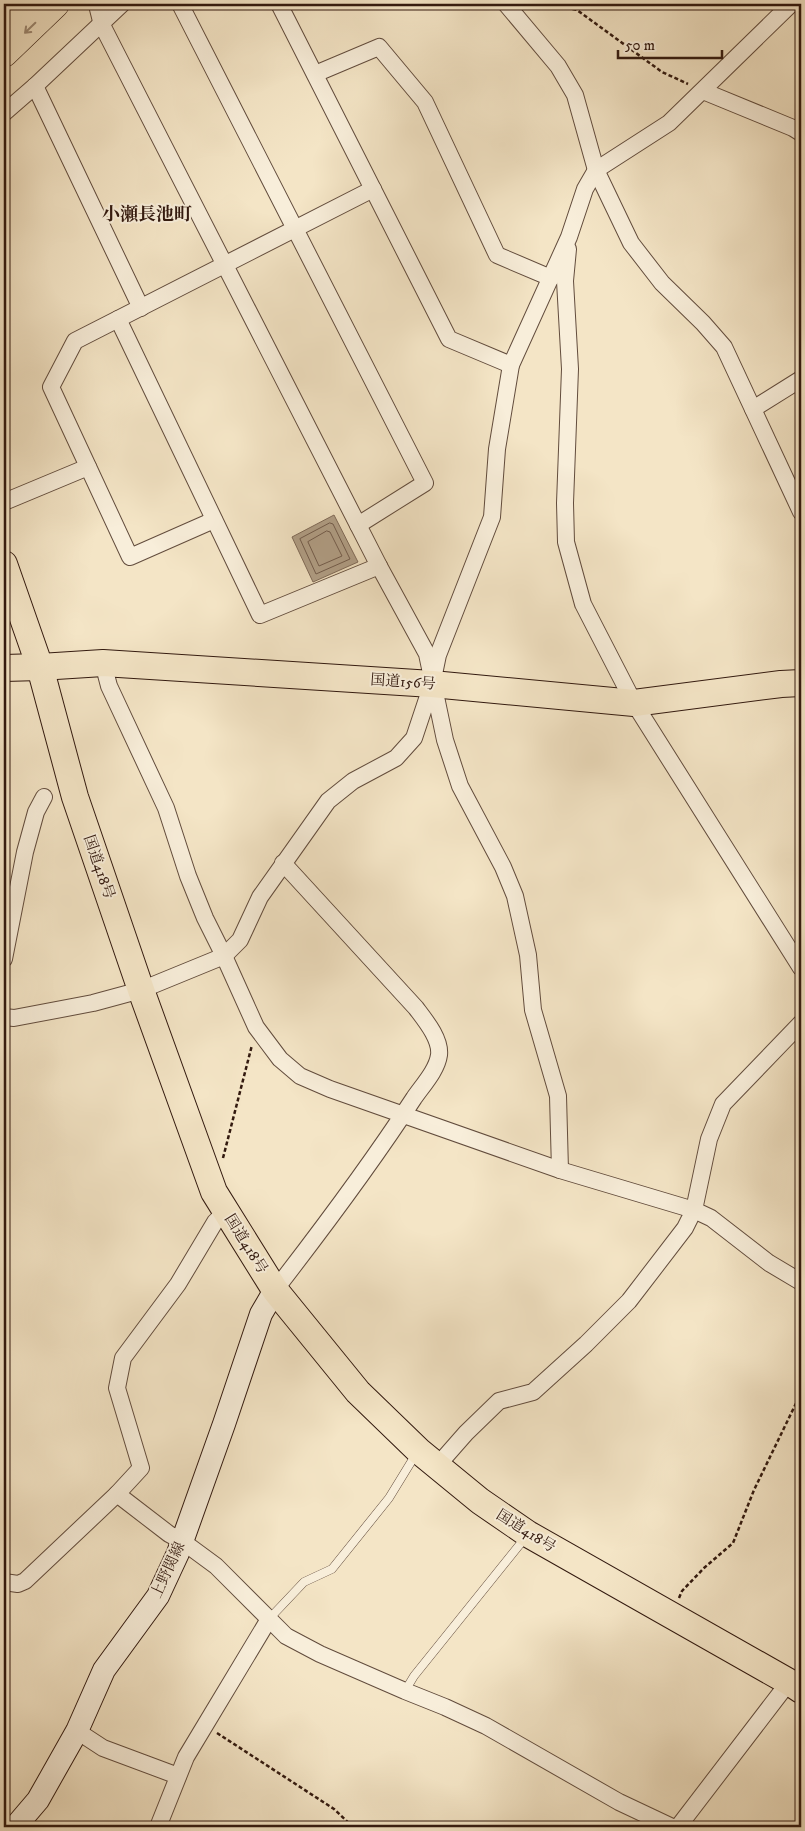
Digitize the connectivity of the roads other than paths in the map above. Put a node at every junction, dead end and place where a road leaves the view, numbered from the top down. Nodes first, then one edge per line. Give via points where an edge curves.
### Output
1 (24, 4) edge
2 (55, 4) edge
3 (122, 4) edge
4 (180, 4) edge
5 (279, 4) edge
6 (506, 4) edge
7 (791, 4) edge
8 (97, 5) dead end
9 (4, 22) edge
10 (102, 24) junction
11 (4, 53) edge
12 (315, 74) junction
13 (35, 86) junction
14 (703, 90) junction
15 (4, 113) edge
16 (801, 133) edge
17 (596, 170) junction
18 (373, 189) junction
19 (296, 229) junction
20 (569, 237) junction
21 (225, 264) junction
22 (551, 278) junction
23 (141, 308) junction
24 (118, 320) junction
25 (511, 365) junction
26 (801, 379) edge
27 (753, 409) junction
28 (88, 467) junction
29 (4, 502) edge
30 (801, 512) edge
31 (214, 520) junction
32 (358, 525) junction
33 (4, 564) edge
34 (379, 566) junction
35 (103, 663) junction
36 (40, 667) junction
37 (4, 668) edge
38 (432, 684) junction
39 (801, 684) edge
40 (634, 703) junction
41 (44, 797) dead end
42 (283, 863) junction
43 (224, 956) junction
44 (4, 959) edge
45 (801, 968) edge
46 (141, 990) junction
47 (4, 1017) edge
48 (801, 1023) edge
49 (403, 1115) junction
50 (560, 1170) junction
51 (220, 1202) junction
52 (694, 1210) junction
53 (801, 1282) edge
54 (275, 1290) junction
55 (428, 1459) junction
56 (117, 1494) junction
57 (528, 1534) junction
58 (182, 1541) junction
59 (4, 1582) edge
60 (270, 1619) junction
61 (795, 1686) edge
62 (405, 1691) junction
63 (77, 1731) junction
64 (178, 1776) junction
65 (15, 1827) edge
66 (158, 1827) edge
67 (672, 1827) edge
68 (678, 1827) edge

1 - 9 highway
2 -> 11 highway
3 - 10 street
4 - 19 street
5 - 12 street
6 - 17 street via 558,66 575,95
7 - 14 street
8 - 10 street
10 - 13 street
10 - 21 street
12 - 18 street
12 - 22 street via 379,47 425,102 497,255
13 - 15 street
13 - 23 street
14 - 16 street
14 - 17 street via 669,123
17 - 20 street
17 - 27 street via 631,243 662,283 724,347
18 - 19 street
18 - 25 street via 449,339
19 - 21 street
19 - 32 street via 425,483
20 - 22 street
20 - 40 street via 565,281 570,370 566,542 583,604
21 - 23 street
21 - 32 street
22 - 25 street
23 - 24 street
24 - 28 street via 76,341 51,387
24 - 31 street
25 - 38 street via 497,449 492,517 438,655
26 - 27 street
27 - 30 street
28 - 29 street
28 - 31 street via 130,557
31 - 34 street via 260,615
32 - 34 street
33 - 36 highway, 国道418号
34 - 38 street via 427,654
35 - 36 highway, 国道156号
35 - 38 highway, 国道156号
35 - 43 street via 108,686 166,808 188,876
36 - 37 highway, 国道156号
36 - 46 highway, 国道418号 via 75,797
38 - 40 highway, 国道156号
38 - 42 street via 414,738 396,758 353,781 328,802
38 - 50 street via 444,740 460,786 515,896 528,955 533,1010 558,1096
39 - 40 highway, 国道156号
40 - 45 street
41 - 44 street via 36,812 25,852
42 - 43 street via 260,898 240,940
42 - 49 street via 416,1008 435,1034 440,1054
43 - 46 street
43 - 49 street via 256,1027 280,1059 300,1076
46 - 47 street via 93,1003 14,1018
46 - 51 highway, 国道418号
48 - 52 street via 723,1104 709,1139
49 - 50 street
49 - 54 street
50 - 52 street
51 - 54 highway, 国道418号
51 - 56 street via 215,1222 178,1284 123,1358 117,1388 141,1468
52 - 53 street via 711,1218 769,1263
52 - 55 street via 685,1228 628,1301 586,1344 533,1392 499,1401 466,1432
54 - 55 highway, 国道418号 via 358,1392
54 - 58 main road, 上野関線 via 261,1314
55 - 57 highway, 国道418号
55 - 60 lane via 389,1498 332,1569 304,1582
56 - 58 street
56 - 59 street via 25,1581 18,1584
57 - 61 highway, 国道418号
57 - 62 lane
58 - 60 street via 216,1566
58 - 63 main road, 上野関線 via 158,1596 104,1670
60 - 62 street via 286,1636
60 - 64 street
61 - 68 street
62 - 67 street via 486,1726 619,1802
63 - 64 street via 103,1748
63 - 65 main road, 上野関線 via 38,1800
64 - 66 street

